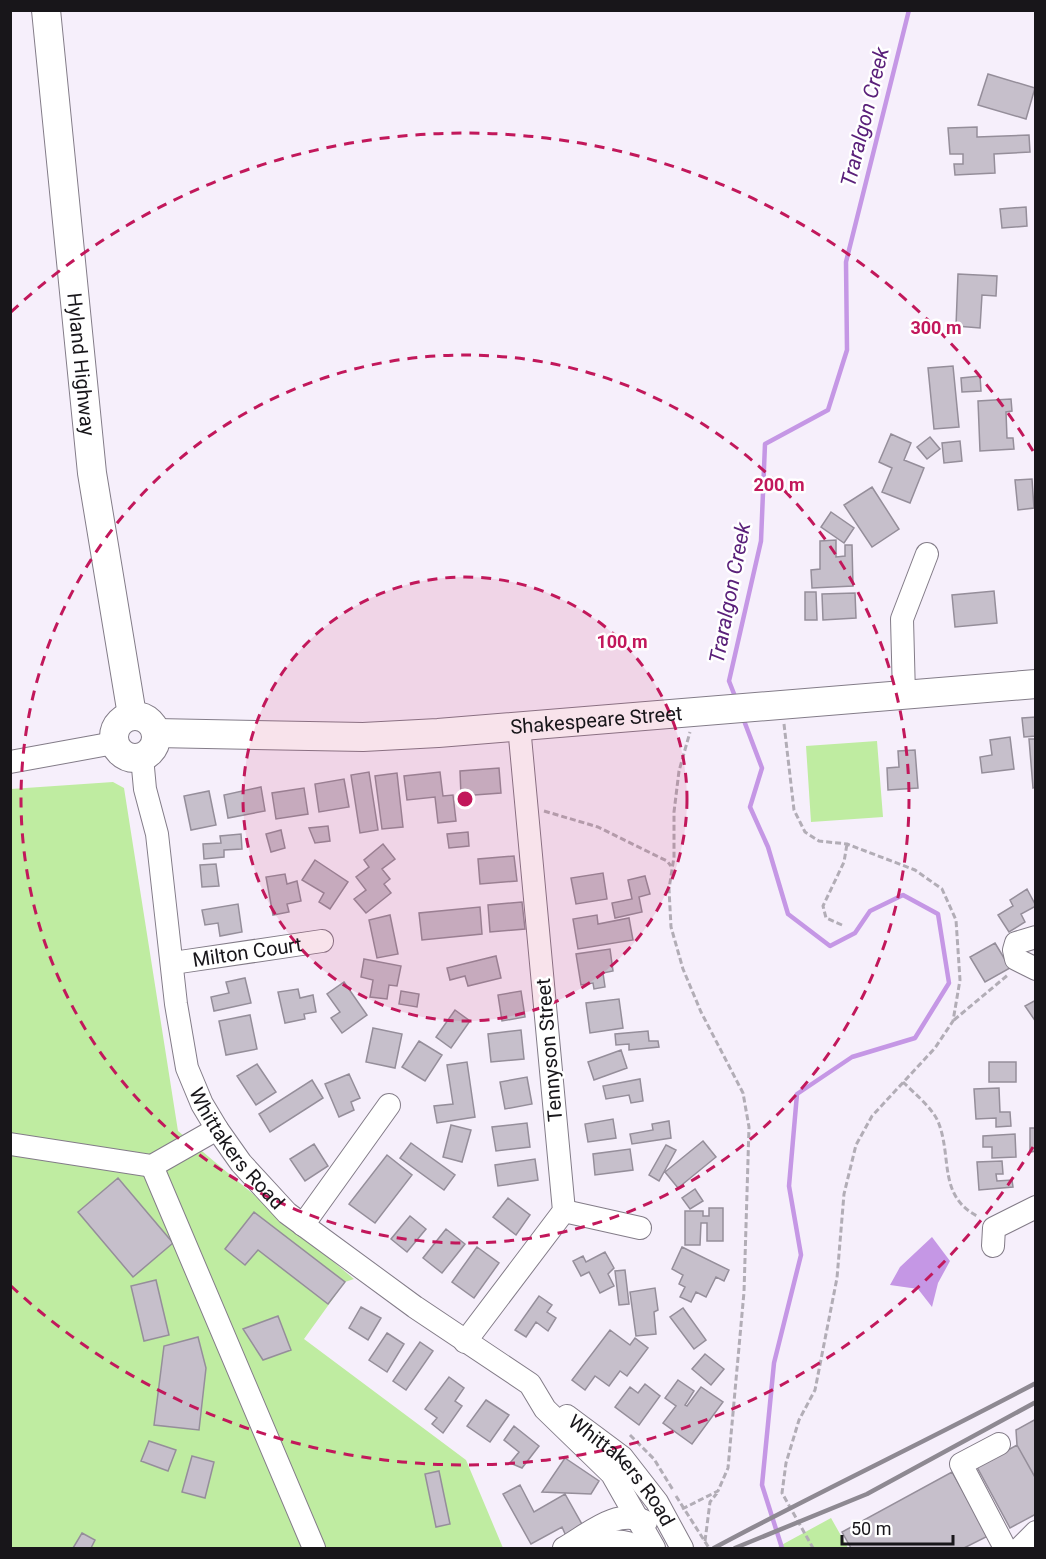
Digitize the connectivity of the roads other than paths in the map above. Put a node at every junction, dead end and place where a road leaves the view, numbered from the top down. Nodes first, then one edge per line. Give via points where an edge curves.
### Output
1 (46, 10) edge
2 (927, 554) dead end
3 (1035, 684) edge
4 (904, 695) junction
5 (132, 715) junction
6 (519, 726) junction
7 (114, 742) junction
8 (149, 745) junction
9 (10, 762) edge
10 (1035, 937) edge
11 (322, 941) dead end
12 (173, 963) junction
13 (1030, 967) edge
14 (389, 1105) dead end
15 (217, 1129) junction
16 (10, 1144) edge
17 (10, 1153) edge
18 (88, 1156) junction
19 (152, 1166) junction
20 (1035, 1207) edge
21 (564, 1211) junction
22 (303, 1225) junction
23 (640, 1228) dead end
24 (993, 1246) dead end
25 (465, 1341) junction
26 (545, 1409) junction
27 (999, 1443) dead end
28 (622, 1457) junction
29 (628, 1516) junction
30 (1035, 1532) edge
31 (597, 1545) edge
32 (314, 1548) edge
33 (564, 1548) edge
34 (638, 1548) edge
35 (654, 1548) edge
36 (673, 1548) edge
37 (682, 1548) edge
38 (1005, 1548) edge
39 (1020, 1548) edge

1 - 5 main road, Hyland Highway via 92,473
2 - 4 street via 902,619
3 - 4 main road, Shakespeare Street
4 - 6 main road, Shakespeare Street
5 - 7 main road via 118,723
5 - 8 main road via 148,719
6 - 8 main road, Shakespeare Street
6 - 21 street, Tennyson Street
7 - 8 main road via 128,757
7 - 9 street
8 - 12 street, Whittakers Road via 145,789 157,834
10 - 13 street via 1016,943 1014,950 1016,959
11 - 12 street, Milton Court
12 - 15 street, Whittakers Road via 187,1068
14 - 22 street
15 - 19 street
15 - 22 street, Whittakers Road via 241,1163
16 - 18 street
17 - 18 street
18 - 19 street
19 - 32 street
20 - 24 street via 994,1228
21 - 23 street
21 - 25 street
22 - 25 street, Whittakers Road
25 - 26 street, Whittakers Road via 530,1384
26 - 28 street, Whittakers Road via 571,1417
26 - 29 street, Whittakers Road via 600,1460 619,1486
27 - 38 street via 961,1464
28 - 29 street via 624,1472 638,1502
28 - 37 street, Whittakers Road via 657,1502
29 - 31 street via 630,1526
29 - 33 street
29 - 35 street, Whittakers Road
29 - 36 street via 659,1531
30 - 39 street
31 - 34 street via 629,1542

